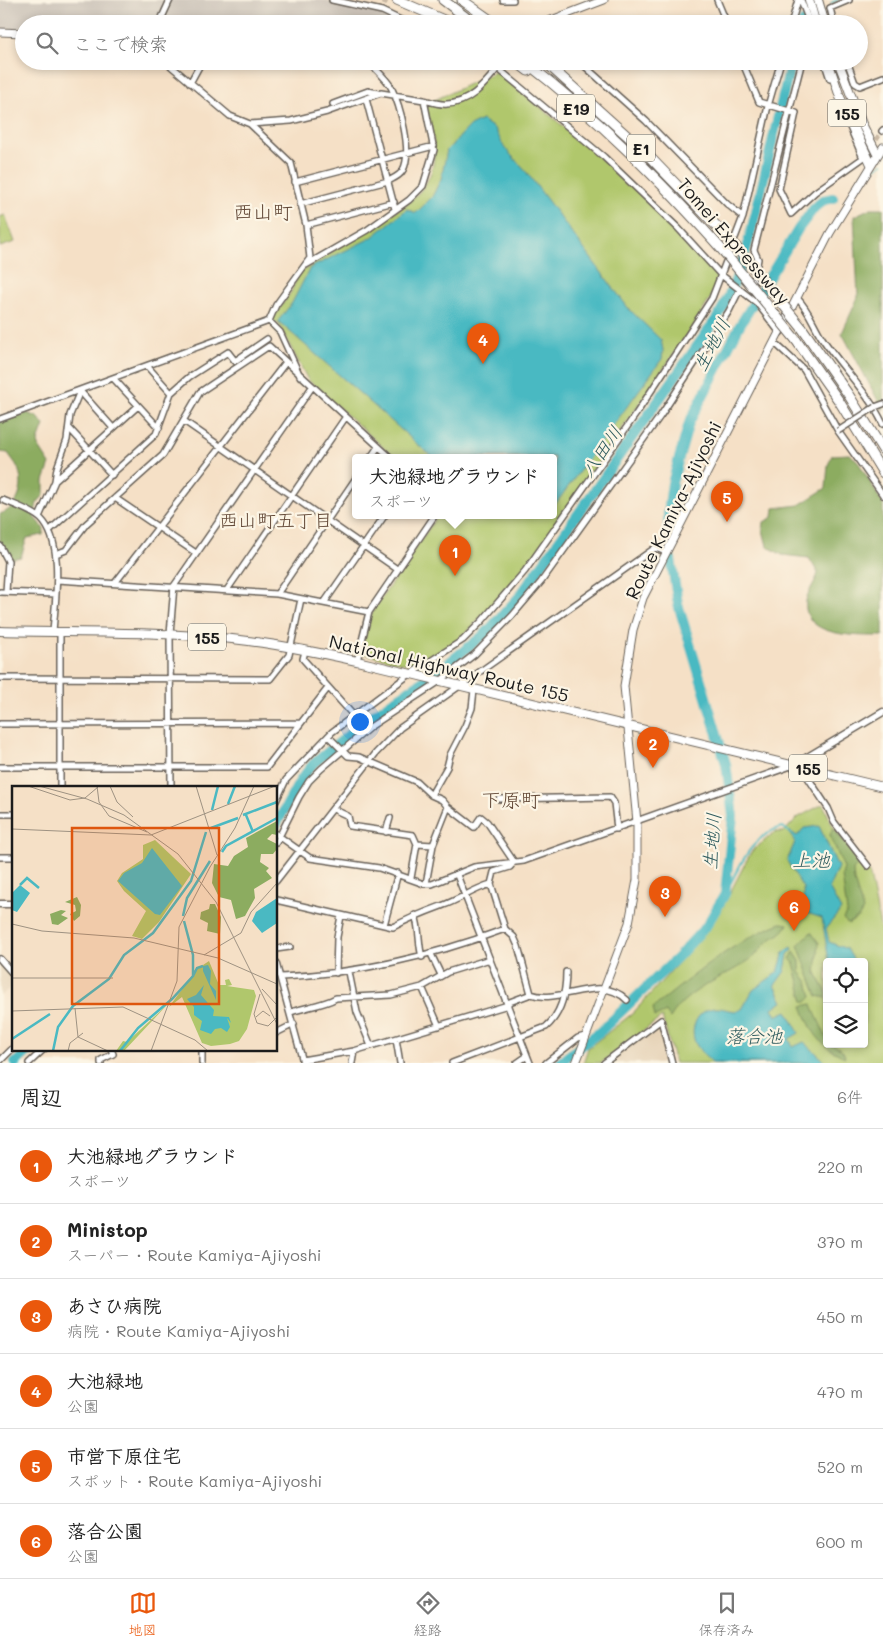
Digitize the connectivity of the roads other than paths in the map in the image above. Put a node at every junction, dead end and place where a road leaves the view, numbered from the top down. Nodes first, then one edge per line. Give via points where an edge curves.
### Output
1 (170, 0) edge
2 (332, 0) edge
3 (397, 0) edge
4 (443, 0) edge
5 (462, 0) edge
6 (503, 0) edge
7 (513, 0) edge
8 (604, 0) edge
9 (717, 0) edge
10 (799, 0) edge
11 (809, 0) edge
12 (818, 0) edge
13 (848, 0) edge
14 (163, 15) edge
15 (394, 15) edge
16 (432, 15) edge
17 (464, 15) edge
18 (483, 15) edge
19 (565, 15) edge
20 (723, 15) edge
21 (794, 15) edge
22 (809, 15) edge
23 (812, 15) edge
24 (822, 15) edge
25 (832, 15) edge
26 (0, 32) edge
27 (15, 33) edge
28 (175, 70) edge
29 (197, 70) edge
30 (376, 70) edge
31 (496, 70) edge
32 (500, 70) edge
33 (526, 70) edge
34 (535, 70) edge
35 (554, 70) edge
36 (590, 70) edge
37 (746, 70) edge
38 (778, 70) edge
39 (800, 70) edge
40 (828, 70) edge
41 (831, 70) edge
42 (841, 70) edge
43 (850, 70) edge
44 (883, 76) edge
45 (190, 83) junction
46 (381, 93) junction
47 (394, 94) junction
48 (366, 99) junction
49 (424, 100) junction
50 (333, 104) dead end
51 (769, 106) junction
52 (789, 111) junction
53 (250, 124) junction
54 (434, 146) junction
55 (883, 147) edge
56 (406, 153) junction
57 (877, 154) junction
58 (636, 157) junction
59 (382, 160) junction
60 (871, 164) junction
61 (388, 181) junction
62 (295, 182) junction
63 (394, 202) junction
64 (300, 204) junction
65 (396, 209) junction
66 (743, 217) junction
67 (306, 226) junction
68 (305, 265) junction
69 (720, 274) junction
70 (740, 289) junction
71 (749, 295) junction
72 (797, 298) junction
73 (269, 321) junction
74 (780, 333) junction
75 (267, 340) dead end
76 (774, 343) junction
77 (286, 362) junction
78 (147, 366) junction
79 (300, 376) junction
80 (114, 379) junction
81 (312, 387) junction
82 (80, 390) junction
83 (171, 393) junction
84 (883, 404) edge
85 (138, 406) junction
86 (875, 407) junction
87 (345, 418) junction
88 (0, 419) edge
89 (184, 421) junction
90 (883, 424) edge
91 (69, 428) junction
92 (113, 428) junction
93 (158, 428) junction
94 (838, 430) junction
95 (220, 446) junction
96 (378, 447) junction
97 (90, 450) junction
98 (883, 450) edge
99 (373, 454) edge
100 (386, 454) edge
101 (254, 470) junction
102 (883, 473) edge
103 (112, 475) junction
104 (55, 481) junction
105 (352, 484) edge
106 (883, 495) edge
107 (291, 496) junction
108 (115, 498) junction
109 (4, 500) dead end
110 (39, 517) junction
111 (382, 519) edge
112 (432, 519) edge
113 (327, 521) junction
114 (158, 527) junction
115 (50, 530) junction
116 (0, 546) edge
117 (363, 546) junction
118 (666, 552) junction
119 (196, 553) junction
120 (56, 554) junction
121 (397, 569) junction
122 (57, 580) junction
123 (115, 583) junction
124 (174, 586) junction
125 (228, 590) junction
126 (3, 592) edge
127 (56, 594) junction
128 (277, 594) junction
129 (301, 599) junction
130 (324, 603) junction
131 (369, 612) junction
132 (0, 631) edge
133 (57, 632) junction
134 (170, 634) junction
135 (291, 648) junction
136 (305, 650) junction
137 (357, 661) junction
138 (410, 674) junction
139 (0, 678) edge
140 (60, 678) junction
141 (171, 678) junction
142 (440, 681) junction
143 (458, 686) junction
144 (328, 688) junction
145 (474, 690) junction
146 (883, 712) edge
147 (353, 715) junction
148 (300, 723) junction
149 (0, 724) edge
150 (60, 724) junction
151 (171, 724) junction
152 (627, 725) junction
153 (328, 736) junction
154 (341, 751) junction
155 (370, 762) junction
156 (797, 765) junction
157 (0, 767) edge
158 (60, 767) junction
159 (171, 768) junction
160 (60, 786) edge
161 (171, 786) edge
162 (883, 787) edge
163 (430, 795) junction
164 (278, 797) edge
165 (499, 799) dead end
166 (448, 807) junction
167 (333, 809) junction
168 (390, 818) dead end
169 (637, 822) junction
170 (617, 829) junction
171 (386, 832) junction
172 (278, 836) edge
173 (417, 844) junction
174 (433, 845) junction
175 (301, 850) junction
176 (514, 862) junction
177 (868, 866) dead end
178 (398, 873) junction
179 (457, 875) junction
180 (411, 878) junction
181 (278, 879) edge
182 (426, 884) junction
183 (491, 884) junction
184 (464, 893) junction
185 (278, 900) edge
186 (415, 915) junction
187 (341, 916) junction
188 (384, 925) junction
189 (505, 929) junction
190 (482, 938) junction
191 (290, 946) dead end
192 (278, 949) edge
193 (431, 954) junction
194 (422, 957) junction
195 (0, 959) edge
196 (490, 959) junction
197 (349, 972) junction
198 (566, 972) dead end
199 (12, 973) edge
200 (336, 973) junction
201 (441, 975) junction
202 (280, 980) edge
203 (422, 987) junction
204 (603, 989) junction
205 (566, 992) junction
206 (531, 994) junction
207 (354, 998) junction
208 (626, 1000) dead end
209 (507, 1004) junction
210 (291, 1012) junction
211 (294, 1024) junction
212 (439, 1026) junction
213 (278, 1031) edge
214 (585, 1036) junction
215 (520, 1038) junction
216 (396, 1039) junction
217 (371, 1046) junction
218 (12, 1050) edge
219 (43, 1050) edge
220 (112, 1050) edge
221 (202, 1050) edge
222 (354, 1051) junction
223 (527, 1056) junction
224 (1, 1059) edge
225 (303, 1062) edge
226 (29, 1063) edge
227 (101, 1063) edge
228 (202, 1063) edge
229 (352, 1063) edge
230 (400, 1063) edge
231 (452, 1063) edge
232 (516, 1063) edge
233 (530, 1063) edge
234 (546, 1063) edge
235 (576, 1063) edge
236 (604, 1063) edge
237 (672, 1063) edge

1 - 14 street
2 - 15 street via 383,8
3 - 16 highway
4 - 17 highway
5 - 18 highway
6 - 7 street
8 - 19 main road
9 - 20 street
10 - 21 street
10 - 22 street
11 - 23 highway
12 - 24 highway
13 - 25 street via 830,8
26 - 27 main road
28 - 45 street
29 - 45 street
30 - 47 street
31 - 49 street via 477,92 456,102 444,104
32 - 69 street via 604,157 678,228
33 - 58 highway, E19
34 - 58 highway, Tomei Expressway / E1
35 - 98 highway, Tomei Expressway / E1, bridge via 643,150 732,242 802,328
36 - 66 street
37 - 51 street via 759,102
38 - 51 street
39 - 52 street
40 - 52 street via 863,158 791,214 779,189 796,113
41 - 60 highway, 155
42 - 57 highway, 155
43 - 44 street via 855,83 860,86
45 - 53 street via 230,116
46 - 47 street
46 - 48 street
46 - 50 street via 368,91
47 - 49 street
47 - 56 street via 404,127
48 - 53 street via 291,120
48 - 59 street
49 - 54 street
51 - 52 street
51 - 66 street
52 - 71 street via 754,250 758,259
53 - 62 street via 291,163
54 - 56 street
54 - 65 street via 423,186
55 - 57 main road, Route Kamiya-Ajiyoshi
56 - 59 street
56 - 61 street via 404,169
57 - 60 main road, Route Kamiya-Ajiyoshi
58 - 102 highway, Tomei Expressway / E1, bridge via 724,252 796,340 839,401
59 - 61 street
59 - 62 street
60 - 72 main road, Route Kamiya-Ajiyoshi via 830,232
61 - 63 street
61 - 64 street
62 - 64 street
63 - 65 street
63 - 67 street
64 - 67 street
65 - 68 street via 367,230
66 - 69 street
67 - 68 street via 310,258
68 - 73 street via 276,305
69 - 70 street
69 - 138 street via 712,298 698,323 525,571 463,640
70 - 71 street
70 - 142 street via 661,415 541,582 488,642
71 - 74 street
72 - 74 main road, Route Kamiya-Ajiyoshi
72 - 86 street via 807,307 821,336
73 - 78 street
73 - 79 street via 280,332
74 - 76 main road, Route Kamiya-Ajiyoshi
75 - 83 street via 235,361 228,352
76 - 94 street via 804,370
76 - 118 main road, Route Kamiya-Ajiyoshi
77 - 79 street
77 - 89 street via 269,346 200,392
77 - 95 street
78 - 80 street
78 - 83 street
79 - 81 street
80 - 82 street
80 - 85 street
81 - 87 street
81 - 101 street
82 - 88 street
82 - 91 street via 70,415
82 - 92 street
83 - 93 street
84 - 86 street
85 - 92 street
85 - 93 street
86 - 90 street
86 - 94 street, bridge
87 - 96 street
87 - 107 street
89 - 95 street
89 - 108 street via 163,455
91 - 97 street
91 - 104 street
92 - 97 street
93 - 103 street via 156,434
94 - 106 street
95 - 101 street
95 - 114 street
96 - 99 street
96 - 100 street
97 - 103 street
97 - 104 street
101 - 107 street
101 - 119 street
103 - 115 street
104 - 110 street
105 - 113 street
107 - 113 street
107 - 125 street
108 - 114 street
108 - 120 street via 86,524 66,550
109 - 110 street
110 - 115 street
111 - 117 street
112 - 121 street
113 - 117 street
113 - 128 street
114 - 119 street
114 - 123 street
115 - 120 street
116 - 126 street via 8,561
117 - 121 street
117 - 130 street
118 - 143 street via 655,548
118 - 152 main road, Route Kamiya-Ajiyoshi via 643,598 633,630 624,686
119 - 124 street
120 - 122 street
121 - 131 street
122 - 123 street
122 - 127 street
123 - 124 street
124 - 125 street
124 - 134 street
125 - 128 street
126 - 127 street
127 - 133 street
128 - 129 street
129 - 130 street
129 - 135 street
130 - 131 street
131 - 137 street
132 - 133 highway, National Highway Route 155 / 155
133 - 134 highway, National Highway Route 155 / 155
133 - 140 street
134 - 135 highway, National Highway Route 155 / 155
134 - 141 street
135 - 136 highway, National Highway Route 155 / 155
135 - 141 street via 270,679
136 - 137 highway, National Highway Route 155 / 155
136 - 144 street via 303,659
137 - 138 highway, National Highway Route 155 / 155
138 - 142 highway, National Highway Route 155 / 155
138 - 147 street
139 - 140 street
140 - 141 street
140 - 150 street
141 - 151 street
142 - 143 highway, National Highway Route 155 / 155
142 - 154 street via 370,727
143 - 145 highway, National Highway Route 155 / 155
143 - 155 street via 400,728
144 - 147 street
144 - 148 street
145 - 152 highway, National Highway Route 155 / 155
145 - 163 street via 465,726
146 - 156 street
147 - 153 street
148 - 151 street
148 - 159 street via 267,767
149 - 150 street
150 - 151 street
150 - 158 street
151 - 159 street
152 - 156 highway, National Highway Route 155 / 155
152 - 169 main road, Route Kamiya-Ajiyoshi
153 - 154 street
153 - 164 street via 286,780
154 - 155 street
154 - 172 street via 309,780
155 - 163 street via 417,782
155 - 167 street
156 - 162 highway, National Highway Route 155 / 155
156 - 169 street
156 - 177 street via 828,808 834,822
157 - 158 street
158 - 159 street
158 - 160 street
159 - 161 street
163 - 166 street
165 - 170 street via 610,797 614,803
166 - 174 street
166 - 176 street via 474,827 481,817
167 - 171 street via 348,816 350,826
167 - 175 street
168 - 171 street
169 - 170 street
169 - 204 main road, Route Kamiya-Ajiyoshi via 634,900
170 - 176 street
171 - 173 street via 413,836
172 - 175 street
173 - 174 street
173 - 180 street
174 - 182 street
175 - 178 street via 310,858
175 - 181 street
176 - 179 street via 474,867
176 - 183 street via 510,867 494,872
178 - 180 street
178 - 188 street
179 - 182 street via 439,883
179 - 184 street
180 - 182 street
183 - 184 street
183 - 189 street
184 - 186 street
184 - 190 street
185 - 187 street
186 - 188 street via 393,927
186 - 194 street
187 - 188 street
187 - 200 street
189 - 190 street
189 - 206 street via 518,946
190 - 193 street
190 - 196 street
191 - 192 street
193 - 194 street
193 - 201 street
194 - 197 street
195 - 199 street
196 - 201 street
196 - 209 street
197 - 200 street
197 - 207 street
198 - 205 street
200 - 202 street
201 - 203 street
202 - 210 street
203 - 207 street via 391,995
203 - 212 street
204 - 205 street
204 - 208 street via 618,992
204 - 214 main road, Route Kamiya-Ajiyoshi
205 - 206 street via 540,998
205 - 215 street via 555,1019 546,1027
206 - 209 street
207 - 210 street via 336,998
207 - 217 street
209 - 212 street
209 - 215 street
210 - 211 street
211 - 213 street
211 - 225 street
212 - 216 street
214 - 234 street
214 - 235 main road, Route Kamiya-Ajiyoshi
215 - 223 street
215 - 231 street
216 - 217 street
216 - 230 street
217 - 222 street
218 - 224 street
219 - 226 street
220 - 227 street via 114,1054
221 - 228 street
222 - 225 street
222 - 229 street
223 - 232 street
223 - 233 street
236 - 237 street via 661,1020

